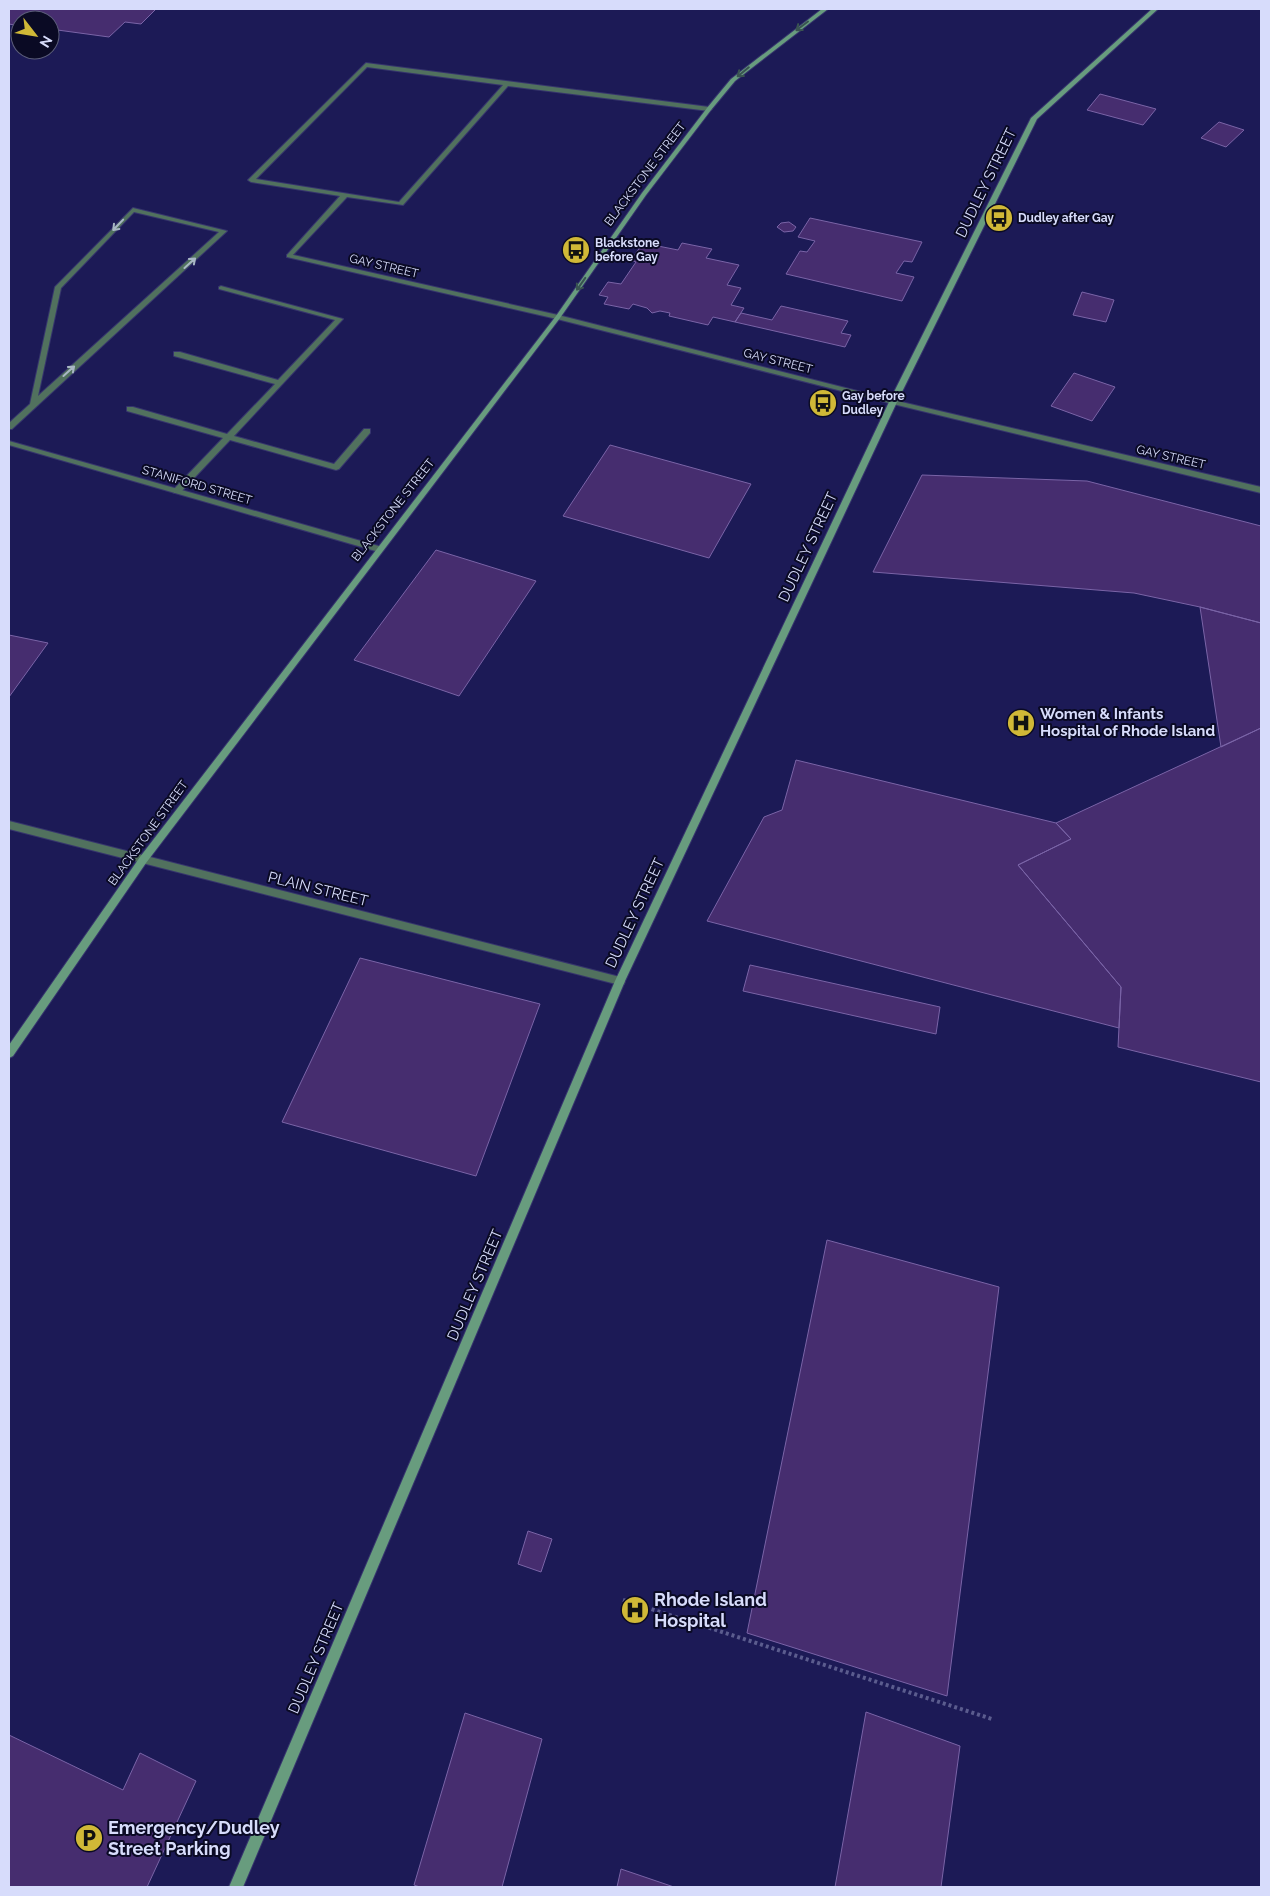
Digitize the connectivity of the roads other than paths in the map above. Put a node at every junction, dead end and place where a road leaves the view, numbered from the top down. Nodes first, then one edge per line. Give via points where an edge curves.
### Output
1 (825, 9) edge
2 (1155, 9) edge
3 (507, 84) junction
4 (709, 108) junction
5 (345, 195) junction
6 (221, 288) dead end
7 (558, 317) junction
8 (177, 354) dead end
9 (280, 383) junction
10 (893, 402) junction
11 (33, 404) junction
12 (130, 409) dead end
13 (9, 427) edge
14 (367, 431) dead end
15 (229, 436) junction
16 (9, 443) edge
17 (1261, 490) edge
18 (177, 491) junction
19 (379, 549) junction
20 (9, 825) edge
21 (143, 860) junction
22 (620, 981) junction
23 (9, 1053) edge
24 (236, 1887) edge

1 -> 4 street, BLACKSTONE STREET via 733,80
2 - 10 street, DUDLEY STREET via 1034,118
3 - 4 street
3 - 5 street via 401,204
3 - 5 street via 366,64 251,180
4 -> 7 street, BLACKSTONE STREET
5 - 7 street, GAY STREET via 288,256
6 - 9 street via 340,319
7 - 10 street, GAY STREET
7 - 19 street, BLACKSTONE STREET
8 - 9 street
9 - 15 street
10 - 17 street, GAY STREET
10 - 22 street, DUDLEY STREET
11 -> 11 street via 180,271 224,231 133,210 58,287
11 - 13 street
12 - 15 street
14 - 15 street via 336,467
15 - 18 street
16 - 18 street, STANIFORD STREET
18 - 19 street, STANIFORD STREET
19 - 21 street, BLACKSTONE STREET
20 - 21 street, PLAIN STREET
21 - 22 street, PLAIN STREET
21 - 23 street, BLACKSTONE STREET
22 - 24 street, DUDLEY STREET

